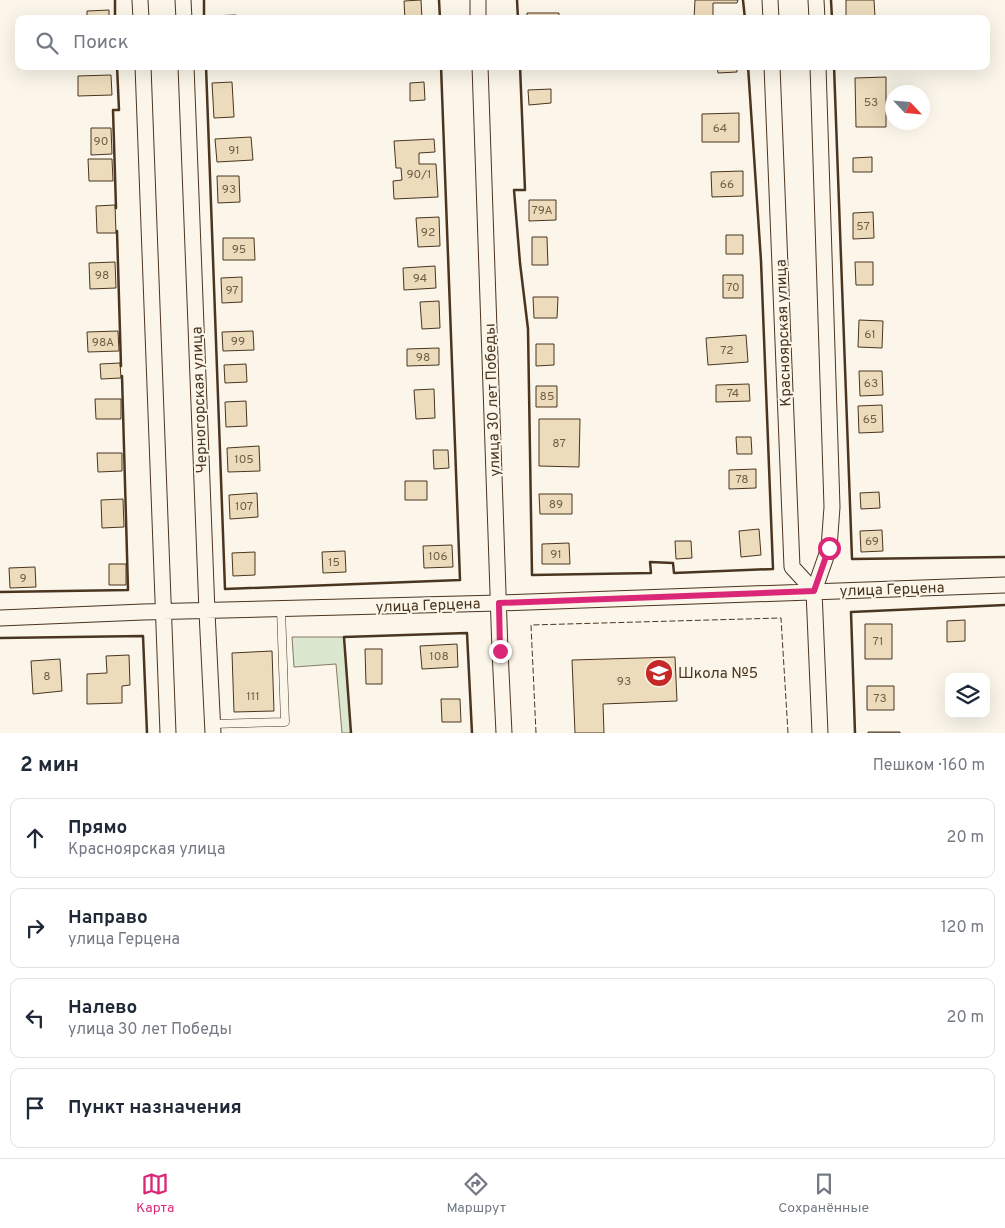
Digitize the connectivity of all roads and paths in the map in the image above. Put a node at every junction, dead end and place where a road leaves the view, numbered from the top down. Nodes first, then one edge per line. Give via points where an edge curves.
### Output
1 (140, 0) edge
2 (183, 0) edge
3 (478, 0) edge
4 (770, 0) edge
5 (816, 0) edge
6 (141, 15) edge
7 (184, 15) edge
8 (478, 15) edge
9 (770, 15) edge
10 (816, 15) edge
11 (143, 70) edge
12 (186, 70) edge
13 (480, 70) edge
14 (772, 70) edge
15 (818, 70) edge
16 (1005, 585) edge
17 (814, 591) junction
18 (499, 603) junction
19 (282, 609) junction
20 (164, 612) junction
21 (207, 612) junction
22 (0, 618) edge
23 (213, 728) edge
24 (168, 733) edge
25 (504, 733) edge
26 (820, 733) edge

1 - 6 street
2 - 7 street
3 - 8 street
4 - 9 street
5 - 10 street
11 - 20 street
12 - 21 street, Черногорская улица
13 - 18 street, улица 30 лет Победы
14 - 17 street, Красноярская улица via 792,567
15 - 17 street via 832,507 829,548
16 - 17 street, улица Герцена
17 - 18 street, улица Герцена
17 - 26 street
18 - 19 street, улица Герцена
18 - 25 street, улица 30 лет Победы
19 - 21 street, улица Герцена
19 - 23 lane via 285,722
20 - 21 street, улица Герцена
20 - 22 street, улица Герцена
20 - 24 street
21 - 23 street, Черногорская улица

